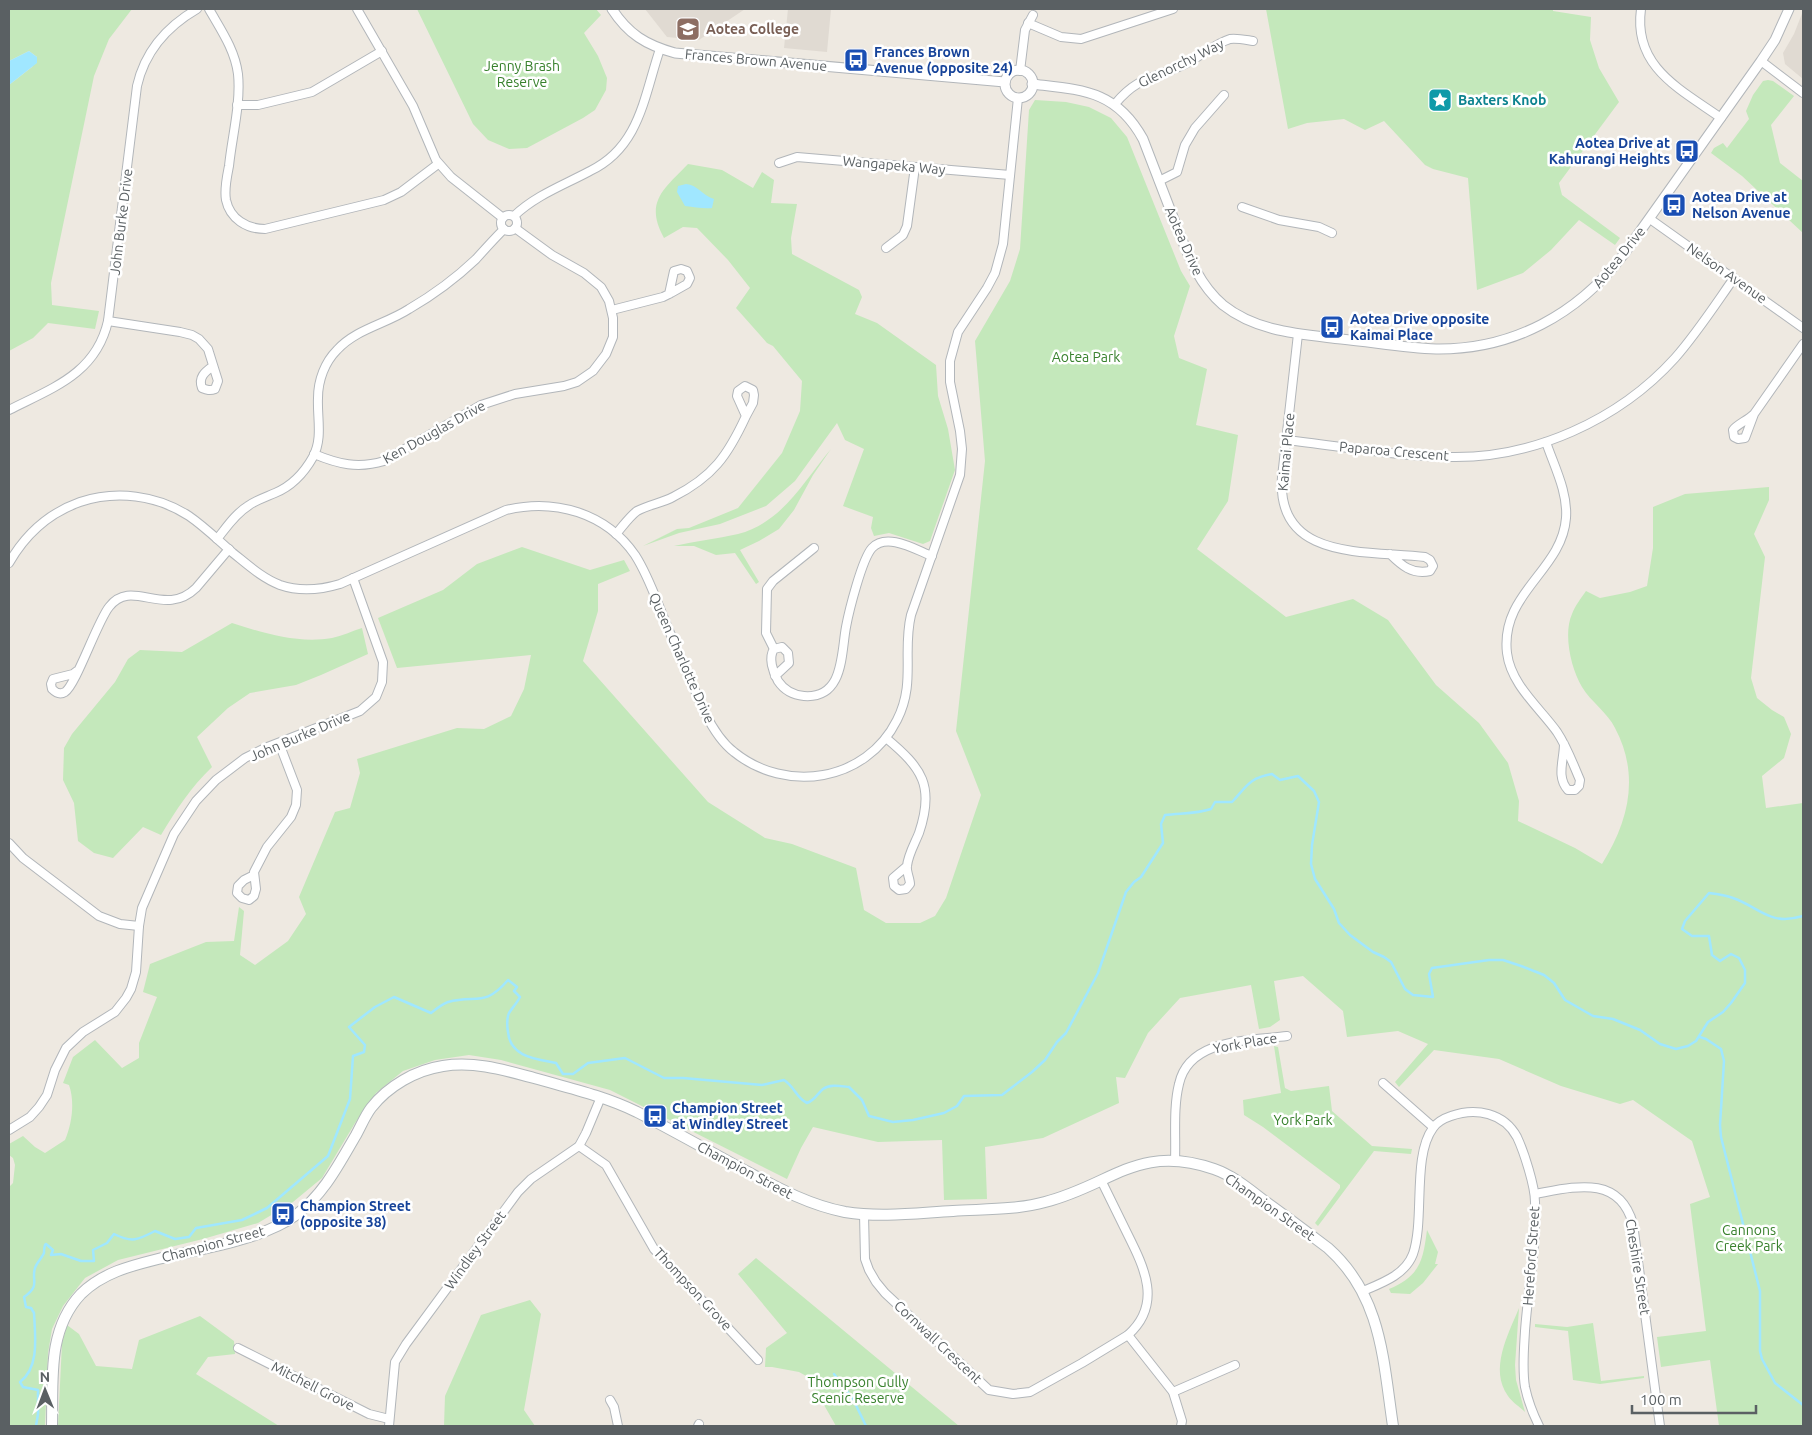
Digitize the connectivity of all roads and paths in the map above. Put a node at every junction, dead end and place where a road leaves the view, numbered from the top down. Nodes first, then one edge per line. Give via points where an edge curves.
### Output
1 (197, 9) edge
2 (209, 9) edge
3 (357, 9) edge
4 (612, 9) edge
5 (1173, 9) edge
6 (1641, 9) edge
7 (1789, 9) edge
8 (1033, 15) dead end
9 (1028, 23) junction
10 (1254, 41) dead end
11 (660, 49) junction
12 (382, 52) junction
13 (1761, 61) junction
14 (1020, 71) junction
15 (1005, 82) junction
16 (1032, 84) junction
17 (1803, 93) edge
18 (1224, 95) dead end
19 (1018, 98) junction
20 (1115, 104) junction
21 (237, 105) junction
22 (1721, 118) junction
23 (779, 163) dead end
24 (438, 164) junction
25 (915, 167) junction
26 (1010, 175) junction
27 (1159, 181) junction
28 (1242, 207) dead end
29 (514, 216) junction
30 (503, 218) junction
31 (1650, 219) junction
32 (515, 228) junction
33 (504, 229) junction
34 (1332, 233) dead end
35 (886, 248) dead end
36 (1734, 278) junction
37 (669, 294) dead end
38 (612, 310) junction
39 (108, 320) junction
40 (1803, 328) edge
41 (1298, 334) junction
42 (1803, 344) edge
43 (213, 366) dead end
44 (9, 410) edge
45 (1754, 414) dead end
46 (746, 416) dead end
47 (1286, 440) junction
48 (1546, 442) junction
49 (314, 454) junction
50 (616, 534) junction
51 (217, 539) junction
52 (814, 548) dead end
53 (229, 549) junction
54 (1390, 554) junction
55 (932, 556) junction
56 (9, 563) edge
57 (353, 578) junction
58 (774, 649) junction
59 (77, 670) dead end
60 (776, 676) junction
61 (886, 738) junction
62 (279, 743) junction
63 (1564, 744) junction
64 (9, 843) edge
65 (907, 866) dead end
66 (254, 875) dead end
67 (139, 926) junction
68 (1287, 1036) dead end
69 (1383, 1083) dead end
70 (601, 1097) junction
71 (1433, 1127) junction
72 (9, 1130) edge
73 (579, 1146) junction
74 (1175, 1161) junction
75 (1101, 1180) junction
76 (1535, 1194) junction
77 (864, 1214) junction
78 (1363, 1291) junction
79 (1128, 1335) junction
80 (238, 1348) dead end
81 (758, 1360) dead end
82 (1235, 1365) dead end
83 (1173, 1392) junction
84 (610, 1400) dead end
85 (389, 1423) edge
86 (52, 1426) edge
87 (618, 1426) edge
88 (1181, 1426) edge
89 (1393, 1426) edge
90 (1539, 1426) edge
91 (1660, 1426) edge

1 - 39 street, John Burke Drive via 164,34 150,52 136,86
2 - 21 street via 235,58
3 - 12 street
4 - 11 street, Frances Brown Avenue via 621,23 636,36
5 - 9 street via 1082,39 1061,37
6 - 22 street via 1641,38 1653,64 1670,82
7 - 13 street, Aotea Drive
8 - 9 street
9 - 14 street
10 - 20 street, Glenorchy Way via 1230,39 1186,64 1141,81
11 - 15 street, Frances Brown Avenue via 700,56
11 - 29 street via 637,122 622,147 604,164 538,196
12 - 21 street via 312,92 258,105
12 - 24 street via 413,106
13 - 17 street
13 - 22 street, Aotea Drive
14 - 15 street via 1010,73
14 - 16 street via 1030,77
15 - 19 street via 1008,93
16 - 19 street via 1030,92
16 - 20 street, Aotea Drive via 1088,92
18 - 27 street via 1195,128 1185,145 1177,172
19 - 26 street, Queen Charlotte Drive
20 - 27 street, Aotea Drive via 1139,131
21 - 24 street via 226,198 233,215 250,227 270,228 384,200 401,192
22 - 31 street, Aotea Drive
23 - 25 street, Wangapeka Way via 796,157
24 - 30 street
25 - 26 street, Wangapeka Way
25 - 35 street via 907,226 903,235
26 - 55 street, Queen Charlotte Drive via 999,262 987,288 958,332 952,351 950,382 960,431 961,464
27 - 41 street, Aotea Drive via 1188,256 1211,292 1245,319 1264,327
28 - 34 street
29 - 30 street
29 - 32 street via 518,222
30 - 33 street
31 - 36 street, Nelson Avenue
31 - 41 street, Aotea Drive via 1611,271 1579,302 1551,320 1506,339 1437,349
32 - 33 street
32 - 38 street, Ken Douglas Drive via 594,280
33 - 49 street via 475,260 434,294 347,340 331,356 318,388 320,430
36 - 40 street, Nelson Avenue
36 - 48 street, Paparoa Crescent via 1691,339 1649,383 1604,415
37 - 38 street
38 - 49 street, Ken Douglas Drive via 612,337 606,354 593,371 577,382 490,401 395,456 374,464 343,465
39 - 43 street via 192,335 204,343
39 - 44 street, John Burke Drive via 97,351 78,372
41 - 47 street, Kaimai Place
42 - 45 street
46 - 50 street via 730,450 714,470 673,497 638,511
47 - 48 street, Paparoa Crescent via 1450,457 1495,454
47 - 54 street, Kaimai Place via 1282,497 1295,526 1322,545
48 - 63 street via 1566,502 1565,528 1553,555 1512,614 1507,654 1515,677
49 - 51 street via 294,481 247,506
50 - 57 street, Queen Charlotte Drive via 596,520 566,508 520,507 493,515
50 - 61 street, Queen Charlotte Drive via 642,568 704,713 733,752 769,772 804,777 824,775 853,764 866,757
51 - 53 street, Queen Charlotte Drive
51 - 56 street, Queen Charlotte Drive via 189,516 160,502 105,496 77,503 51,517 28,535
52 - 58 street via 767,589 766,633
53 - 57 street, Queen Charlotte Drive via 268,580 293,588 324,588
53 - 59 street via 196,588 179,600 134,595 115,601 105,612
54 - 54 street, Kaimai Place via 1425,557 1433,566 1423,573 1412,571
55 - 60 street via 889,541 876,544 866,557 850,608 836,680 824,691 806,696 786,689
55 - 61 street, Queen Charlotte Drive via 909,624 906,698
57 - 62 street, John Burke Drive via 384,668 382,682 371,702 354,714
58 - 60 street via 771,660
58 - 60 street via 782,647 789,659
61 - 65 street via 913,762 922,776 925,790 925,813
62 - 66 street via 297,790 296,805 291,817 267,848
62 - 67 street, John Burke Drive via 235,765 196,801 166,852 142,908
63 - 63 street via 1580,780 1575,790 1564,786 1561,774
64 - 67 street via 23,858 99,916 120,924
67 - 72 street, John Burke Drive via 136,972 126,998 115,1012 83,1032 66,1048 39,1106 30,1117
68 - 74 street, York Place via 1219,1046 1201,1053 1189,1064 1178,1085
69 - 71 street
70 - 73 street, Windley Street
70 - 77 main road, Champion Street via 634,1111 803,1200 821,1207
70 - 86 main road, Champion Street via 474,1065 432,1068 402,1082 371,1108 326,1186 295,1216 255,1235 124,1269 103,1278 82,1294 61,1324 56,1342
71 - 76 street, Hereford Street via 1444,1118 1460,1112 1479,1112 1498,1118 1517,1138
71 - 78 street via 1423,1153 1417,1232 1412,1255 1402,1271
73 - 81 street, Thompson Grove via 606,1165 654,1248
73 - 85 street, Windley Street via 531,1179 518,1192 406,1344 395,1362
74 - 75 main road, Champion Street via 1135,1165
74 - 78 main road, Champion Street via 1217,1171 1242,1184 1339,1258
75 - 77 main road, Champion Street via 1078,1192 1032,1205
75 - 79 street, Cornwall Crescent via 1147,1279 1145,1310 1138,1326
76 - 90 street, Hereford Street via 1524,1370 1528,1400
76 - 91 street, Cheshire Street via 1579,1186 1597,1188 1618,1198 1630,1213
77 - 79 street, Cornwall Crescent via 865,1259 876,1282 989,1390 1013,1394 1030,1392
78 - 89 main road, Champion Street via 1376,1326
79 - 83 street
80 - 85 street, Mitchell Grove
82 - 83 street
83 - 88 street
84 - 87 street

